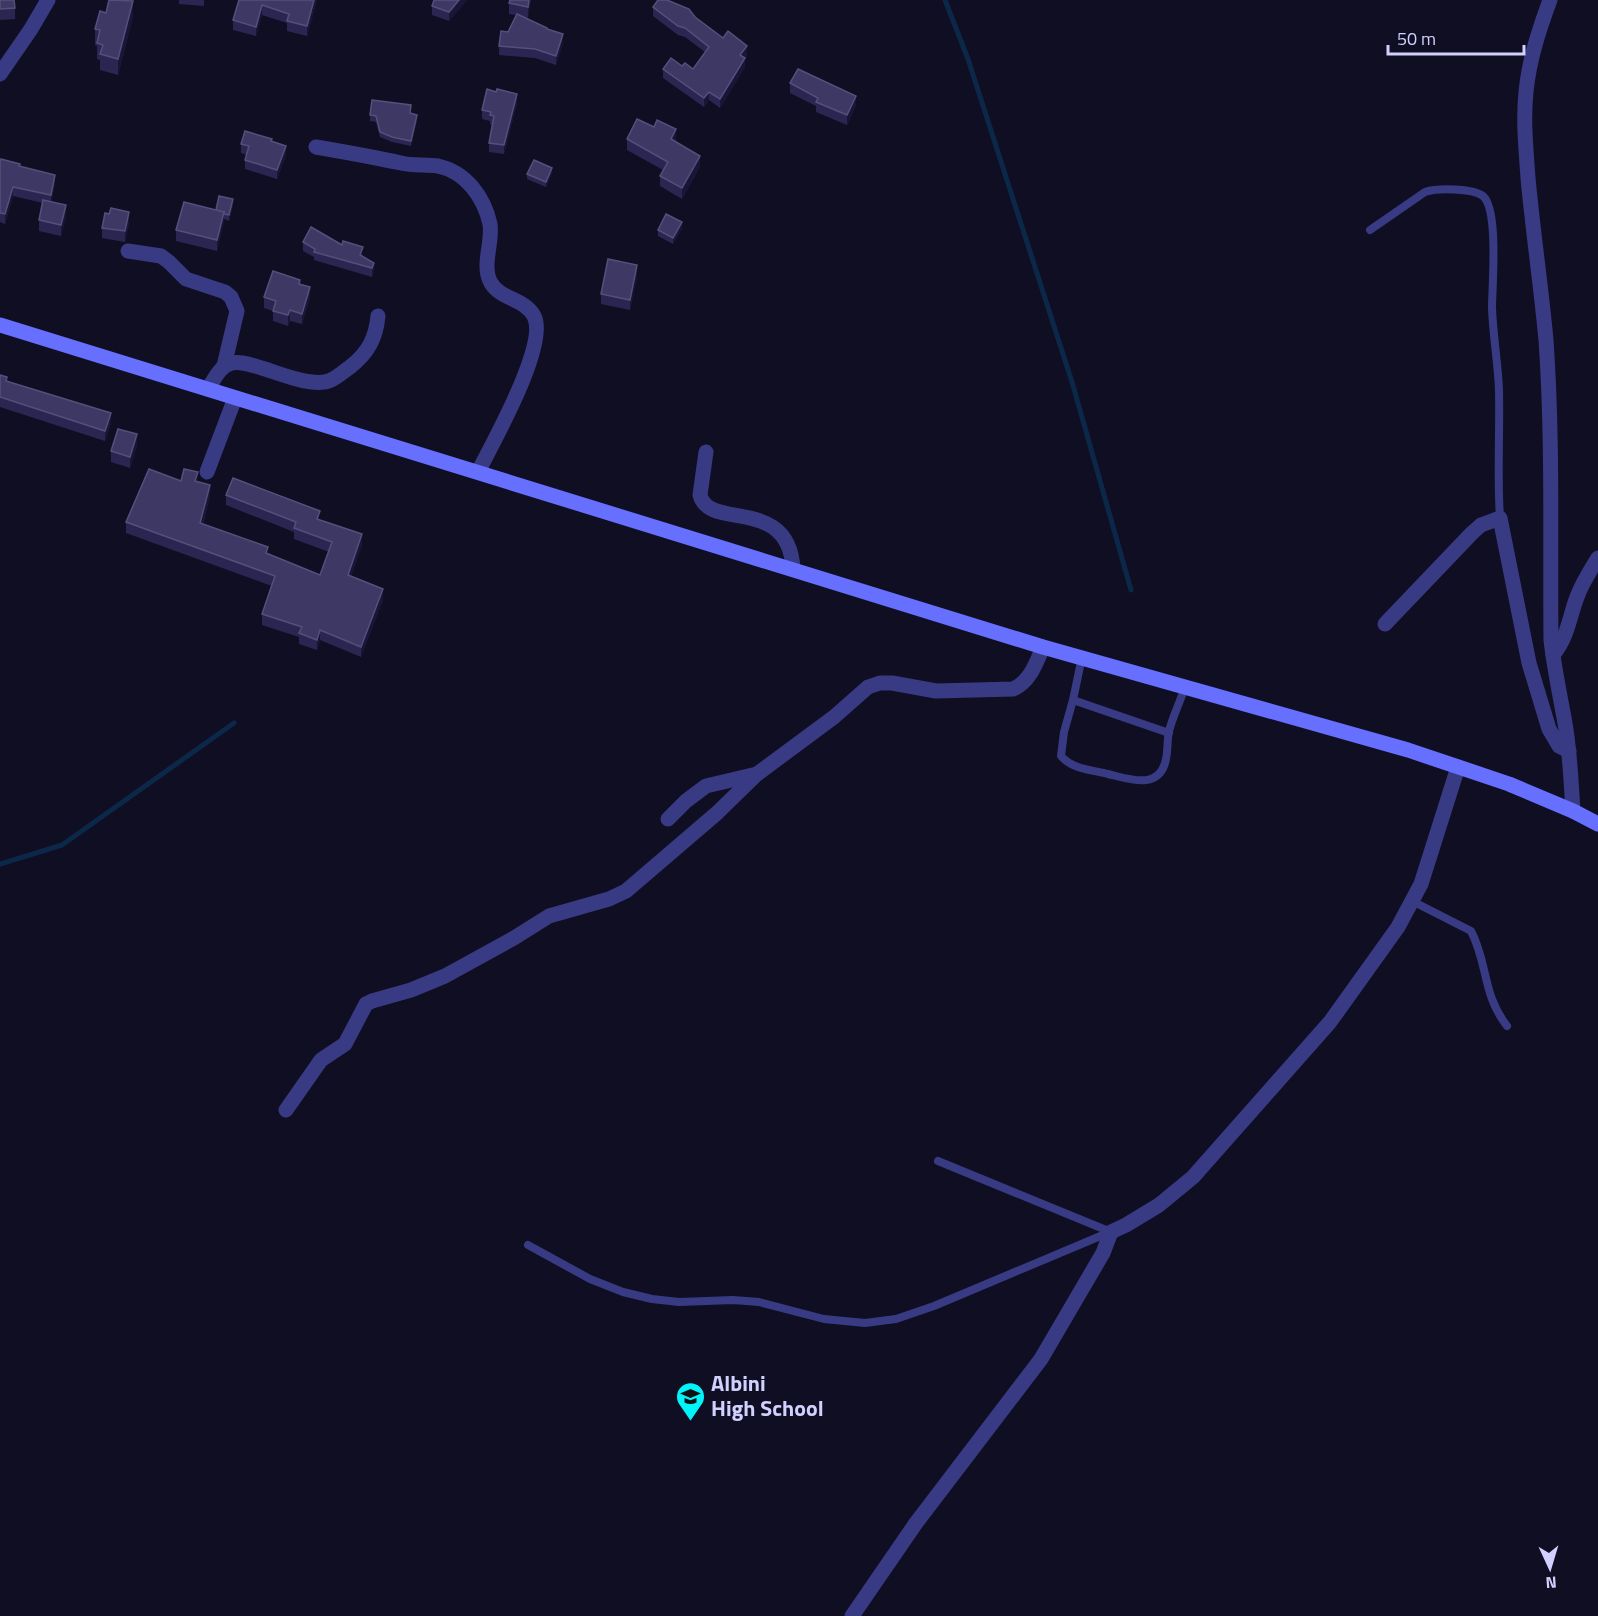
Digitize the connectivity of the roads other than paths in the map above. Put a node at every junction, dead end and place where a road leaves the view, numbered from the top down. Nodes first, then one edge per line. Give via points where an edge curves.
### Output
1 (48, 0) edge
2 (1550, 0) edge
3 (0, 74) edge
4 (316, 147) dead end
5 (1370, 230) dead end
6 (128, 251) dead end
7 (378, 316) dead end
8 (0, 325) edge
9 (224, 366) junction
10 (208, 389) junction
11 (235, 398) junction
12 (706, 452) dead end
13 (207, 472) dead end
14 (478, 472) junction
15 (1500, 518) junction
16 (1598, 558) edge
17 (793, 569) junction
18 (1386, 624) dead end
19 (1043, 647) junction
20 (1553, 654) junction
21 (1082, 657) junction
22 (1185, 687) junction
23 (1074, 700) junction
24 (1168, 733) junction
25 (1569, 751) junction
26 (1458, 767) junction
27 (757, 774) junction
28 (1573, 811) junction
29 (668, 819) dead end
30 (1598, 824) edge
31 (1412, 901) junction
32 (1507, 1026) dead end
33 (286, 1110) dead end
34 (938, 1161) dead end
35 (1111, 1232) junction
36 (528, 1245) dead end
37 (852, 1616) edge

1 - 3 street
2 - 20 street via 1532,59 1524,119 1546,351
4 - 14 street via 404,164 437,166 472,185 480,199 490,225 491,283 534,316 537,337 507,417
5 - 15 lane via 1433,189 1472,192 1483,196 1488,205 1495,266 1492,308 1499,389
6 - 9 street via 161,256 186,279 231,297 237,312
7 - 9 street via 372,344 333,380 312,382 241,362
8 - 10 street
9 - 10 street
10 - 11 street
11 - 13 street
11 - 14 street
12 - 17 street via 700,495 705,505 775,528 788,543
14 - 17 street
15 - 18 street via 1472,533
15 - 25 street via 1529,663 1549,729 1559,746
16 - 20 street via 1583,582 1561,645
17 - 19 street
19 - 21 street
19 - 27 street via 1022,686 1013,689 936,691 880,682 868,687
20 - 25 street
21 - 22 street
21 - 23 lane
22 - 24 lane
22 - 26 street
23 - 24 lane
23 - 24 lane via 1061,756 1080,767 1136,780 1154,778 1164,765
25 - 28 street
26 - 28 street
26 - 31 street
27 - 29 street via 706,786
27 - 33 street via 626,891 549,916 445,976 366,1004 345,1044 321,1059
28 - 30 street
31 - 32 lane via 1471,931 1493,1004
31 - 35 street via 1330,1022 1193,1177 1159,1205
34 - 35 lane
35 - 36 lane via 934,1306 896,1319 865,1323 824,1318 759,1302 652,1299 590,1279
35 - 37 street via 1104,1253 1041,1359 909,1532

